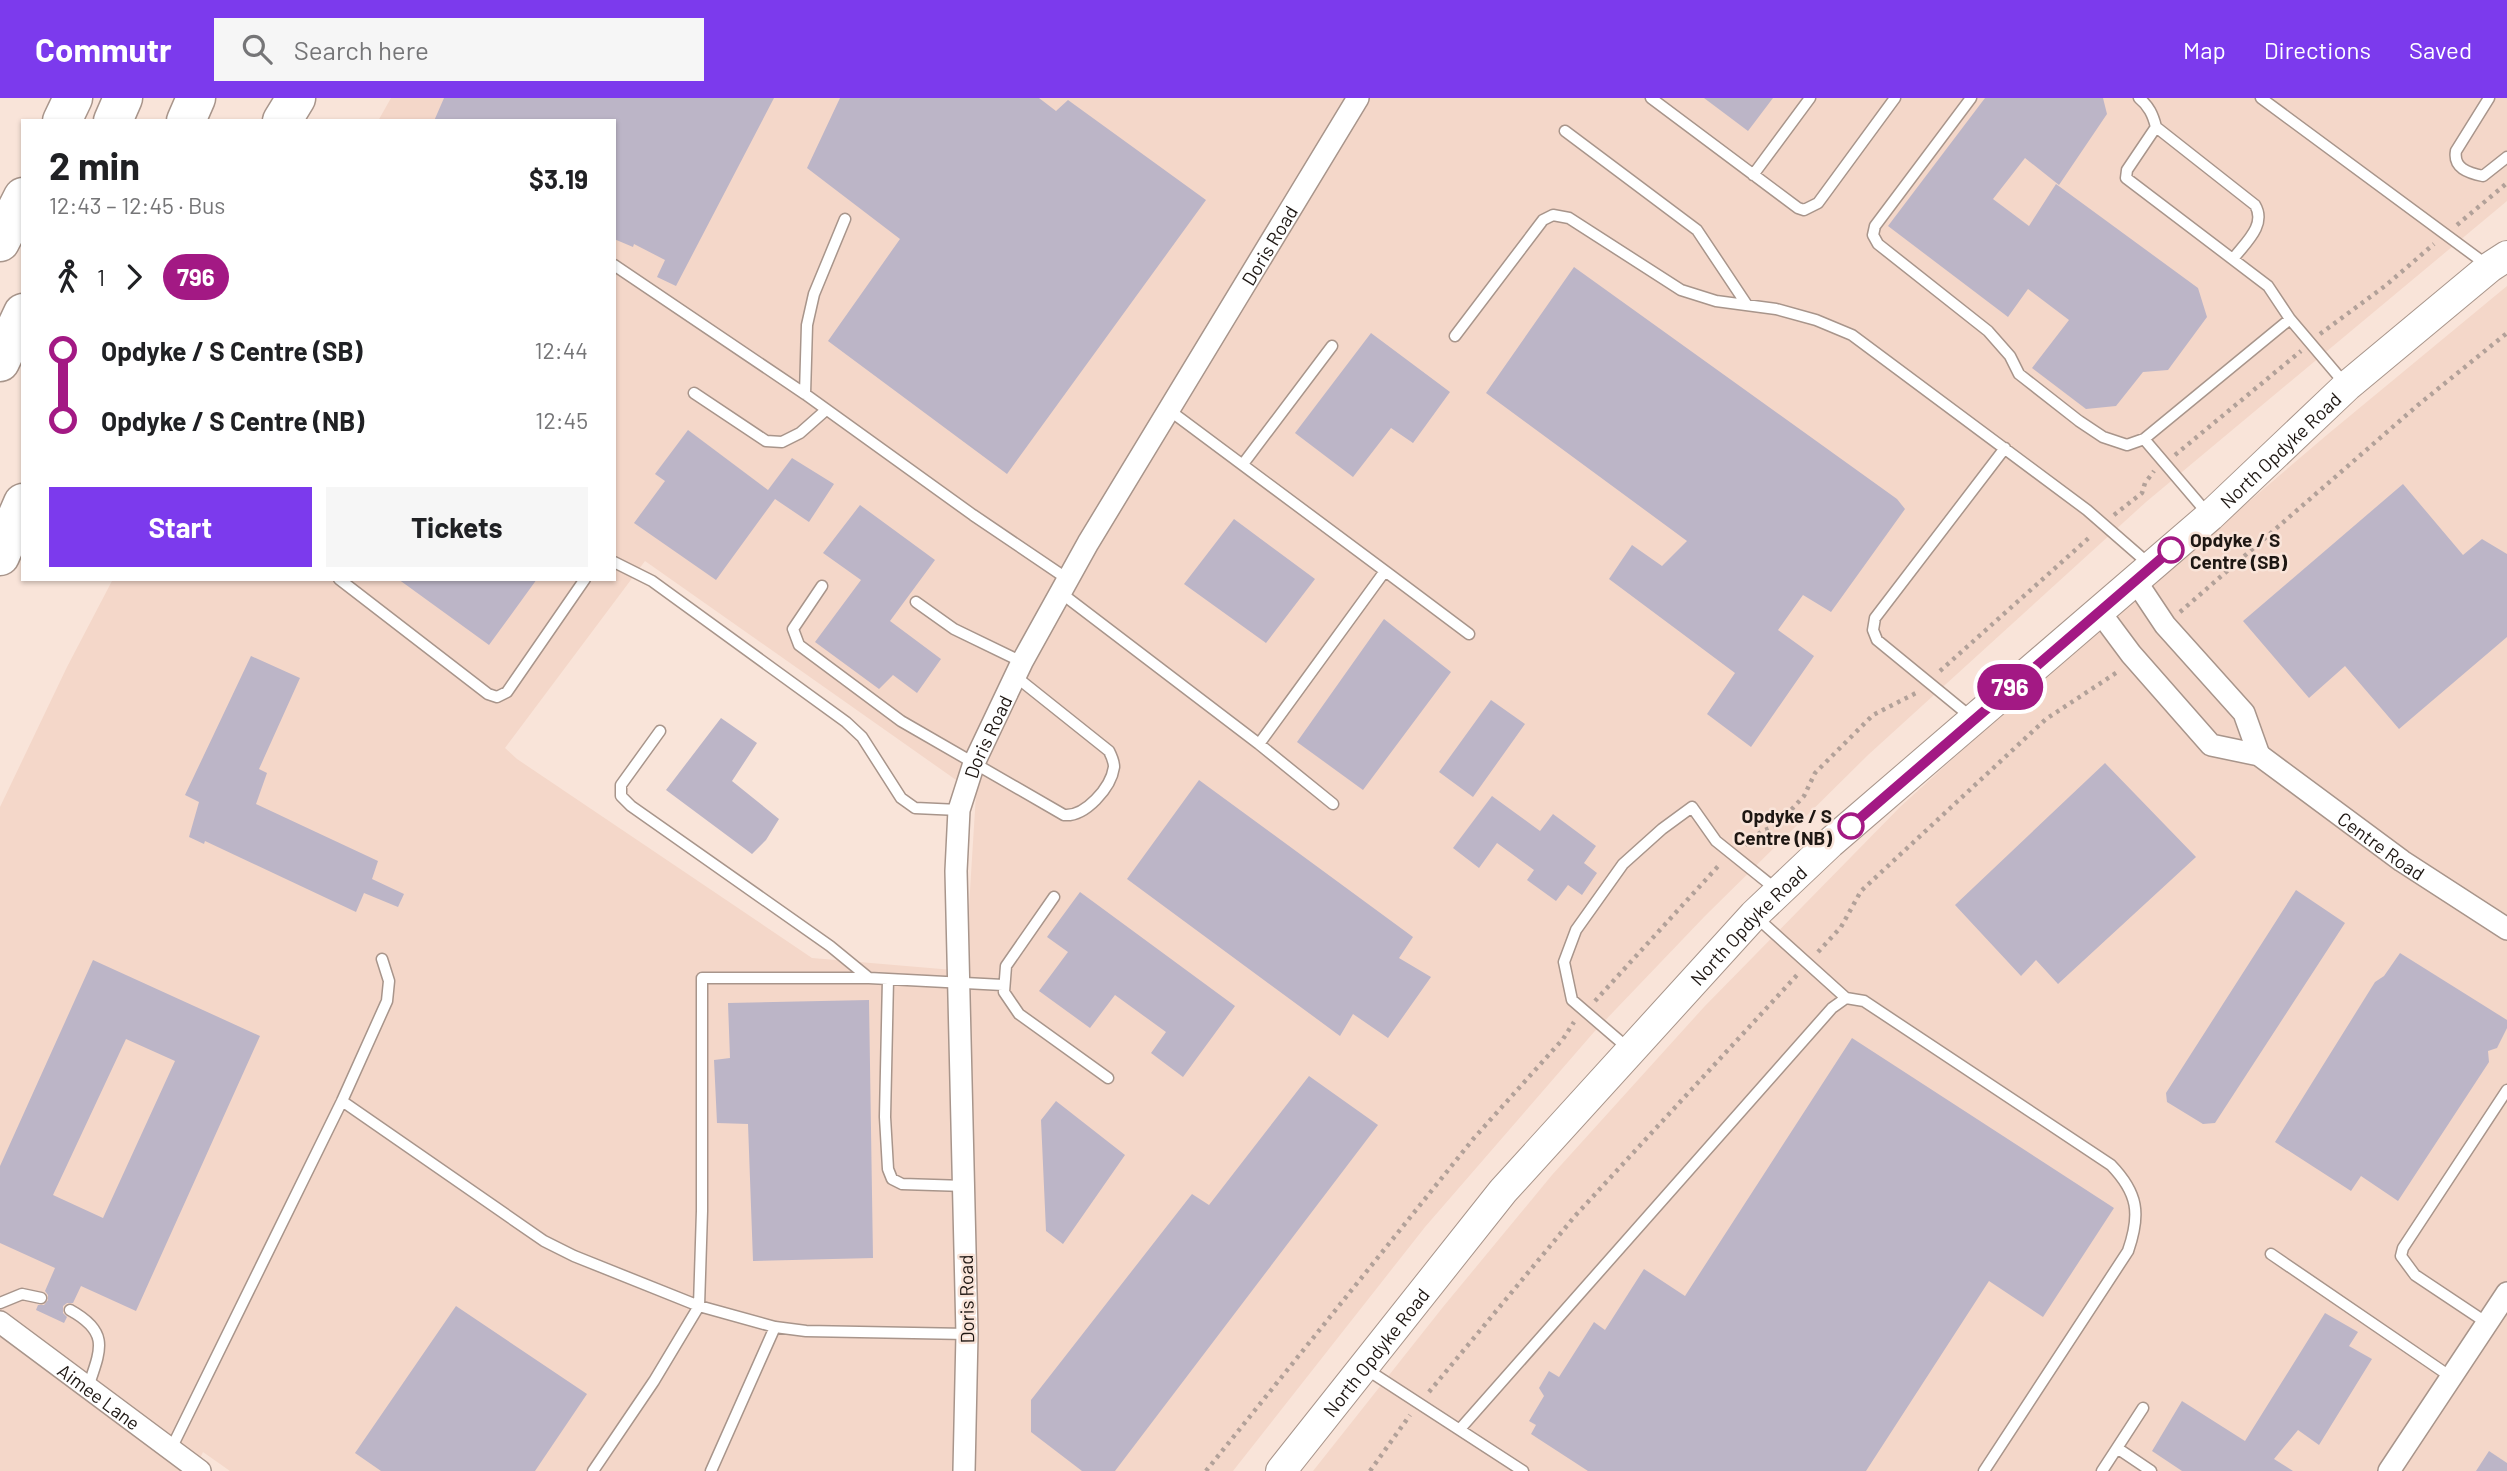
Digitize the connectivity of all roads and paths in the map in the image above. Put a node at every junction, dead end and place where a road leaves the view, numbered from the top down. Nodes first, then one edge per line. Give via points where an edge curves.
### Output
1 (73, 98) edge
2 (123, 98) edge
3 (196, 98) edge
4 (296, 98) edge
5 (1358, 98) edge
6 (1651, 98) edge
7 (1810, 98) edge
8 (1895, 98) edge
9 (1971, 98) edge
10 (2139, 98) edge
11 (2261, 98) edge
12 (2489, 98) edge
13 (63, 119) edge
14 (114, 119) edge
15 (187, 119) edge
16 (283, 119) edge
17 (2156, 127) junction
18 (1565, 131) dead end
19 (2507, 157) edge
20 (1753, 175) junction
21 (2507, 183) edge
22 (21, 201) edge
23 (845, 219) dead end
24 (2457, 225) dead end
25 (0, 242) edge
26 (2432, 245) dead end
27 (2233, 259) junction
28 (2498, 262) edge
29 (616, 266) edge
30 (1747, 305) junction
31 (21, 317) edge
32 (2290, 319) junction
33 (2324, 331) dead end
34 (2507, 333) edge
35 (1455, 336) dead end
36 (1332, 346) dead end
37 (2297, 355) dead end
38 (0, 362) edge
39 (2347, 386) junction
40 (694, 393) dead end
41 (805, 394) junction
42 (826, 410) junction
43 (1169, 410) junction
44 (2144, 439) junction
45 (2005, 448) junction
46 (2176, 454) dead end
47 (1243, 464) junction
48 (2153, 472) dead end
49 (21, 508) edge
50 (2118, 512) dead end
51 (2210, 516) junction
52 (2090, 536) dead end
53 (21, 544) edge
54 (0, 556) edge
55 (616, 563) edge
56 (1385, 570) junction
57 (0, 573) edge
58 (2143, 573) junction
59 (342, 581) edge
60 (584, 581) edge
61 (822, 586) dead end
62 (1065, 586) junction
63 (916, 602) dead end
64 (2099, 611) junction
65 (2165, 625) junction
66 (1469, 634) dead end
67 (2131, 654) junction
68 (1019, 669) junction
69 (1942, 669) dead end
70 (1915, 694) dead end
71 (1973, 719) junction
72 (660, 731) dead end
73 (1259, 744) junction
74 (2259, 755) junction
75 (974, 763) junction
76 (1332, 804) dead end
77 (959, 810) junction
78 (1745, 845) dead end
79 (1720, 864) dead end
80 (1780, 893) junction
81 (1054, 897) dead end
82 (1755, 915) junction
83 (2507, 929) edge
84 (382, 959) dead end
85 (1808, 963) junction
86 (869, 978) junction
87 (888, 979) junction
88 (960, 984) junction
89 (1003, 985) junction
90 (1598, 997) dead end
91 (1846, 998) junction
92 (1571, 1025) dead end
93 (1631, 1051) junction
94 (1108, 1078) dead end
95 (2507, 1090) edge
96 (342, 1101) junction
97 (965, 1186) junction
98 (2271, 1254) dead end
99 (2507, 1293) edge
100 (41, 1298) dead end
101 (0, 1304) edge
102 (699, 1306) junction
103 (70, 1310) dead end
104 (0, 1322) edge
105 (2487, 1323) junction
106 (775, 1327) junction
107 (967, 1334) junction
108 (1363, 1367) junction
109 (2451, 1377) junction
110 (88, 1387) junction
111 (1419, 1403) junction
112 (2143, 1408) dead end
113 (1460, 1429) junction
114 (2117, 1448) junction
115 (171, 1449) junction
116 (2391, 1470) edge
117 (200, 1471) edge
118 (593, 1471) edge
119 (712, 1471) edge
120 (964, 1471) edge
121 (1206, 1471) edge
122 (1281, 1471) edge
123 (1370, 1471) edge
124 (1523, 1471) edge
125 (1984, 1471) edge
126 (2102, 1471) edge
127 (2151, 1471) edge

1 - 13 highway
2 - 14 highway
3 - 15 highway
4 - 16 highway
5 - 43 street, Doris Road
6 - 20 lane
7 - 20 lane
8 - 20 lane via 1812,208 1798,208
9 - 44 lane via 1875,226 1873,235 1878,244 1988,331 2030,385 2104,437 2127,445
10 - 17 lane via 2154,115
11 - 28 lane
12 - 19 lane via 2455,158 2469,173 2483,176
17 - 27 lane via 2255,205 2260,223
17 - 27 lane via 2126,178
18 - 30 lane via 1697,230
21 - 24 path
22 - 25 highway
23 - 41 lane via 814,294 807,325
26 - 33 path
27 - 32 lane via 2268,286
28 - 39 main road, North Opdyke Road
29 - 41 lane
30 - 35 lane via 1681,290 1569,218 1553,215 1534,229
30 - 45 lane via 1816,320 1852,335
31 - 38 highway
32 - 39 lane
32 - 44 lane
34 - 65 path
36 - 47 lane
37 - 46 path
39 - 51 main road, North Opdyke Road
40 - 42 lane via 766,441 782,442 800,433
41 - 42 lane
42 - 62 lane
43 - 47 lane
43 - 62 street, Doris Road
44 - 51 lane
45 - 58 lane via 2095,517
45 - 71 lane via 1875,618 1873,631 1877,640
47 - 56 lane
48 - 50 path via 2142,494
49 - 54 highway
51 - 58 main road, North Opdyke Road
52 - 69 path
53 - 57 highway
55 - 77 lane via 652,581 846,722 868,745 901,798 915,808
56 - 66 lane
56 - 73 lane
58 - 64 main road, North Opdyke Road
58 - 65 street
59 - 60 lane via 497,697 507,692
61 - 75 lane via 793,629 799,645 901,721
62 - 68 street, Doris Road
62 - 73 lane
63 - 68 lane
64 - 67 street, Centre Road
64 - 71 main road, North Opdyke Road
65 - 74 street via 2244,713
67 - 74 street, Centre Road via 2211,745
67 - 85 path via 2118,671 2046,719 1861,891 1841,927
68 - 75 street, Doris Road
68 - 75 lane via 1109,751 1114,766 1107,783 1088,808 1073,816
70 - 78 path via 1873,715 1815,773 1804,796 1776,826
71 - 80 main road, North Opdyke Road via 1830,843
72 - 86 lane via 621,785 621,796
73 - 76 lane
74 - 83 street, Centre Road via 2402,861
75 - 77 street, Doris Road
77 - 88 street, Doris Road
79 - 90 path
80 - 82 main road, North Opdyke Road
80 - 93 lane via 1716,841 1692,807 1622,864 1577,930 1564,962 1572,1000
81 - 89 lane via 1006,966
82 - 85 lane
82 - 93 main road, North Opdyke Road
84 - 96 lane via 389,981 387,1001
85 - 91 lane
85 - 111 path via 1575,1216
86 - 87 lane
86 - 102 lane via 702,978
87 - 88 lane
87 - 97 lane via 888,1169 892,1179 902,1184
88 - 89 lane
88 - 97 street, Doris Road
89 - 94 lane via 1019,1014
91 - 113 lane via 1832,1008
91 - 125 lane via 1864,1001 2111,1165 2134,1197 2137,1217 2129,1251
92 - 121 path via 1440,1179
93 - 108 main road, North Opdyke Road via 1503,1191
95 - 105 lane via 2401,1256 2415,1275
96 - 102 lane via 544,1241
96 - 115 lane
97 - 107 street, Doris Road
98 - 109 lane
99 - 105 street
100 - 101 lane via 22,1294
102 - 106 lane
102 - 118 lane
103 - 110 lane via 87,1319 100,1344
104 - 110 street, Aimee Lane
105 - 109 street
106 - 107 lane
106 - 119 lane
107 - 120 street, Doris Road
108 - 111 lane
108 - 122 main road, North Opdyke Road
109 - 116 street
110 - 115 street, Aimee Lane
111 - 113 lane
111 - 123 path
112 - 114 lane
113 - 124 lane
114 - 126 lane
114 - 127 lane
115 - 117 street, Aimee Lane

